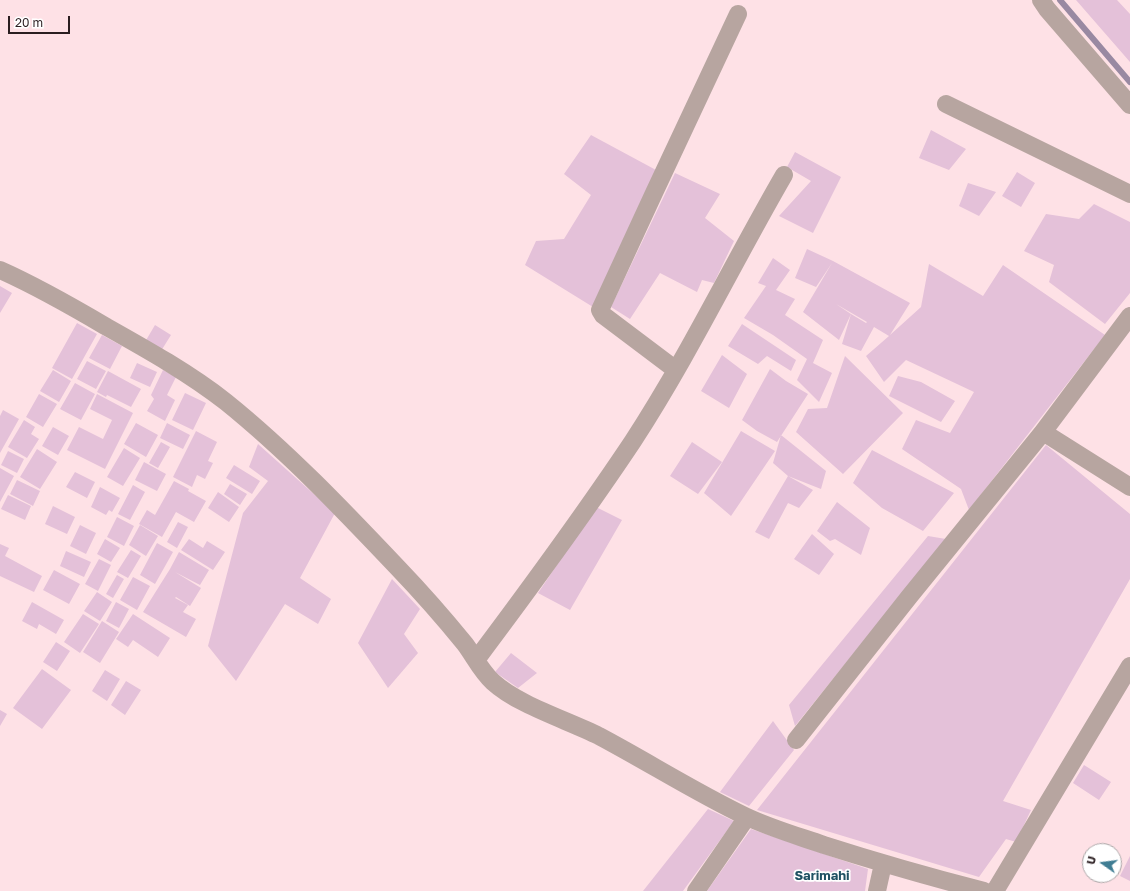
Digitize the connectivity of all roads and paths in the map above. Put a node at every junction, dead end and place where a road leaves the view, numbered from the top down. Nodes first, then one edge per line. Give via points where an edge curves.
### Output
1 (1041, 0) edge
2 (738, 14) dead end
3 (946, 104) dead end
4 (1130, 105) edge
5 (784, 175) dead end
6 (1130, 194) edge
7 (0, 270) edge
8 (1130, 316) edge
9 (676, 370) junction
10 (1043, 432) junction
11 (1130, 487) edge
12 (476, 660) junction
13 (1130, 666) edge
14 (796, 740) dead end
15 (747, 817) junction
16 (883, 864) junction
17 (696, 891) edge
18 (877, 891) edge
19 (984, 891) edge
20 (995, 891) edge

1 - 4 street
2 - 9 street via 600,310 603,315
3 - 6 street
5 - 9 street
7 - 12 street via 122,335 223,400 274,442 353,520 433,606
8 - 10 street
9 - 12 street via 633,440 548,564
10 - 11 street
10 - 14 street
12 - 15 street via 493,682 515,697 618,746
13 - 20 street
15 - 16 street
15 - 17 street
16 - 18 street
16 - 19 street

